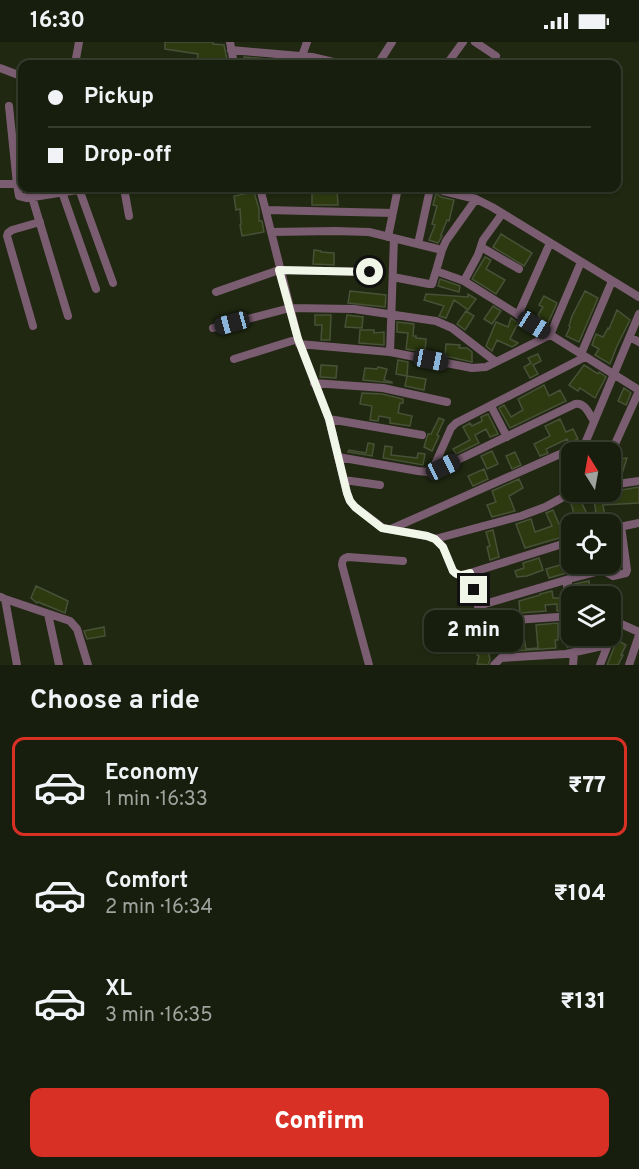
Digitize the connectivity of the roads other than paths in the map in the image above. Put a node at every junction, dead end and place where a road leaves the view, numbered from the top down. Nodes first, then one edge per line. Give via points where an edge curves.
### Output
1 (79, 42) edge
2 (307, 42) edge
3 (392, 42) edge
4 (463, 42) edge
5 (475, 42) edge
6 (229, 44) edge
7 (302, 56) junction
8 (496, 56) dead end
9 (76, 60) edge
10 (233, 60) edge
11 (325, 60) edge
12 (381, 60) edge
13 (450, 60) edge
14 (0, 68) edge
15 (18, 75) edge
16 (9, 106) dead end
17 (0, 184) edge
18 (17, 184) junction
19 (18, 190) edge
20 (18, 192) edge
21 (53, 192) edge
22 (57, 192) edge
23 (80, 192) edge
24 (125, 192) edge
25 (261, 192) edge
26 (397, 192) edge
27 (429, 192) edge
28 (453, 192) edge
29 (468, 192) edge
30 (33, 197) junction
31 (472, 198) junction
32 (266, 210) junction
33 (393, 213) junction
34 (502, 214) junction
35 (129, 216) dead end
36 (40, 222) junction
37 (271, 232) junction
38 (391, 238) junction
39 (550, 243) junction
40 (418, 244) junction
41 (481, 247) junction
42 (442, 250) junction
43 (581, 262) junction
44 (519, 269) dead end
45 (279, 270) junction
46 (436, 271) junction
47 (370, 272) dead end
48 (393, 277) junction
49 (464, 281) junction
50 (612, 281) junction
51 (113, 283) dead end
52 (96, 289) dead end
53 (216, 292) dead end
54 (639, 297) edge
55 (290, 308) junction
56 (639, 314) edge
57 (391, 315) junction
58 (518, 315) junction
59 (68, 316) dead end
60 (33, 326) dead end
61 (213, 328) dead end
62 (550, 335) junction
63 (630, 337) junction
64 (299, 342) junction
65 (639, 342) edge
66 (390, 352) junction
67 (583, 356) junction
68 (234, 359) dead end
69 (495, 362) junction
70 (614, 375) junction
71 (315, 383) junction
72 (639, 391) edge
73 (447, 402) dead end
74 (491, 406) junction
75 (329, 419) junction
76 (594, 421) junction
77 (422, 435) dead end
78 (507, 437) junction
79 (585, 442) edge
80 (616, 442) edge
81 (561, 454) edge
82 (338, 457) junction
83 (432, 471) junction
84 (344, 480) junction
85 (639, 481) edge
86 (621, 483) edge
87 (380, 485) dead end
88 (561, 498) edge
89 (639, 523) edge
90 (621, 526) joint
91 (389, 530) junction
92 (435, 539) junction
93 (561, 544) edge
94 (404, 561) dead end
95 (470, 573) junction
96 (588, 574) edge
97 (610, 574) edge
98 (569, 579) junction
99 (567, 586) edge
100 (2, 598) edge
101 (478, 606) junction
102 (48, 614) junction
103 (561, 616) edge
104 (4, 621) edge
105 (621, 624) edge
106 (639, 633) edge
107 (603, 646) edge
108 (607, 646) edge
109 (574, 653) junction
110 (17, 665) edge
111 (59, 665) edge
112 (88, 665) edge
113 (369, 665) edge
114 (494, 665) edge
115 (573, 665) edge
116 (600, 665) edge
117 (629, 665) edge

1 - 9 street
2 - 7 street
3 - 12 street
4 - 13 street
5 - 8 street
6 - 7 street
6 - 10 street
7 - 11 street
14 - 15 street
16 - 18 street
17 - 18 street
18 - 19 street
20 - 30 street via 22,198
21 - 30 street
22 - 52 street
23 - 51 street
24 - 35 street
25 - 32 street
26 - 33 street
27 - 40 street
28 - 31 street
29 - 31 street
30 - 36 street
31 - 34 street
31 - 42 street
32 - 33 street
32 - 37 street
33 - 38 street
34 - 39 street
34 - 41 street
36 - 59 street
36 - 60 street via 12,230 7,236
37 - 38 street via 355,231
37 - 45 street
38 - 40 street
38 - 48 street
39 - 43 street
39 - 58 street
40 - 42 street
41 - 44 street
41 - 49 street
42 - 46 street
43 - 50 street
43 - 62 street
45 - 47 street
45 - 53 street
45 - 55 street
46 - 48 street via 432,284
46 - 49 street
48 - 57 street
49 - 58 street
50 - 54 street
50 - 67 street
55 - 57 street via 354,309
55 - 61 street
55 - 64 street
56 - 63 street
57 - 66 street
57 - 69 street via 452,327
58 - 62 street
62 - 67 street
62 - 69 street
63 - 65 street
63 - 70 street
64 - 66 street
64 - 68 street
64 - 71 street
66 - 69 street via 479,368
67 - 70 street
67 - 74 street
70 - 72 street
70 - 76 street
71 - 73 street via 383,388
71 - 75 street
72 - 80 street
74 - 78 street
74 - 83 street via 451,428
75 - 77 street
75 - 82 street
76 - 78 street via 578,403
76 - 79 street
78 - 83 street
81 - 91 street
82 - 83 street
82 - 84 street
84 - 87 street
84 - 91 street via 355,507
85 - 86 street
88 - 92 street via 532,513
89 - 90 street
90 - 97 street via 627,570
91 - 92 street
92 - 95 street via 456,574
93 - 95 street
94 - 113 street via 348,557 342,561
95 - 101 street
96 - 98 street
98 - 99 street
98 - 101 street
100 - 102 street
100 - 104 street
101 - 103 street via 486,622
102 - 111 street
102 - 112 street via 75,624
104 - 110 street
105 - 106 street
106 - 117 street
107 - 109 street
108 - 116 street
109 - 114 street via 501,658
109 - 115 street

